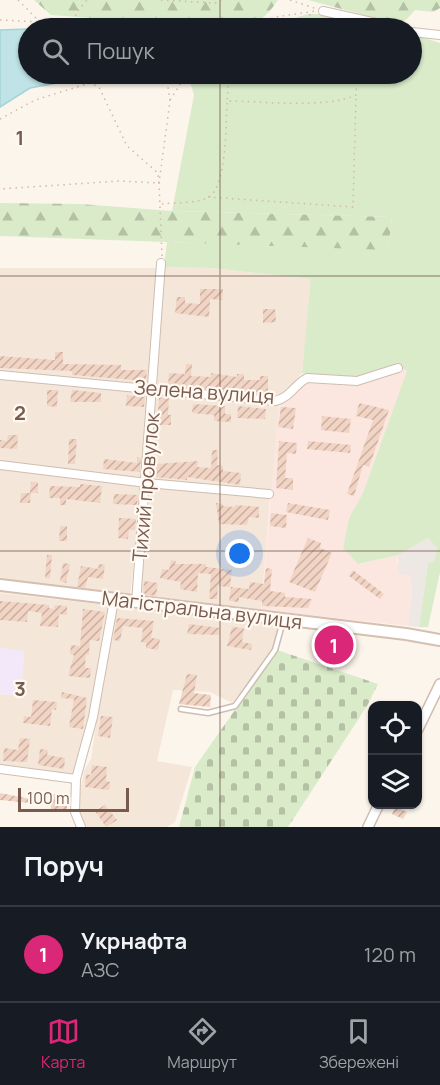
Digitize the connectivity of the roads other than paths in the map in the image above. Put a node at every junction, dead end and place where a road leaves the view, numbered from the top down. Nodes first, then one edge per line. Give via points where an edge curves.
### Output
1 (323, 11) road end
2 (354, 18) edge
3 (422, 33) edge
4 (440, 35) edge
5 (161, 263) road end
6 (398, 368) dead end
7 (0, 375) edge
8 (154, 388) junction
9 (0, 465) edge
10 (147, 483) junction
11 (269, 494) dead end
12 (0, 585) edge
13 (114, 600) junction
14 (136, 603) junction
15 (284, 620) junction
16 (440, 640) edge
17 (440, 684) edge
18 (182, 709) dead end
19 (422, 719) edge
20 (0, 769) edge
21 (76, 779) junction
22 (377, 809) edge
23 (78, 826) edge
24 (368, 827) edge

1 - 2 street
3 - 4 street
5 - 8 street, Тихий провулок
6 - 8 street, Зелена вулиця via 357,381 307,378 289,395 275,401
7 - 8 street, Зелена вулиця
8 - 10 street, Тихий провулок
9 - 10 street
10 - 11 street
10 - 14 street, Тихий провулок
12 - 13 main road, Магістральна вулиця
13 - 14 main road, Магістральна вулиця
13 - 21 street via 93,717
14 - 15 main road, Магістральна вулиця
15 - 16 main road, Магістральна вулиця
15 - 18 lane via 275,650 235,706 208,713
17 - 19 street
20 - 21 street
21 - 23 street
22 - 24 street

